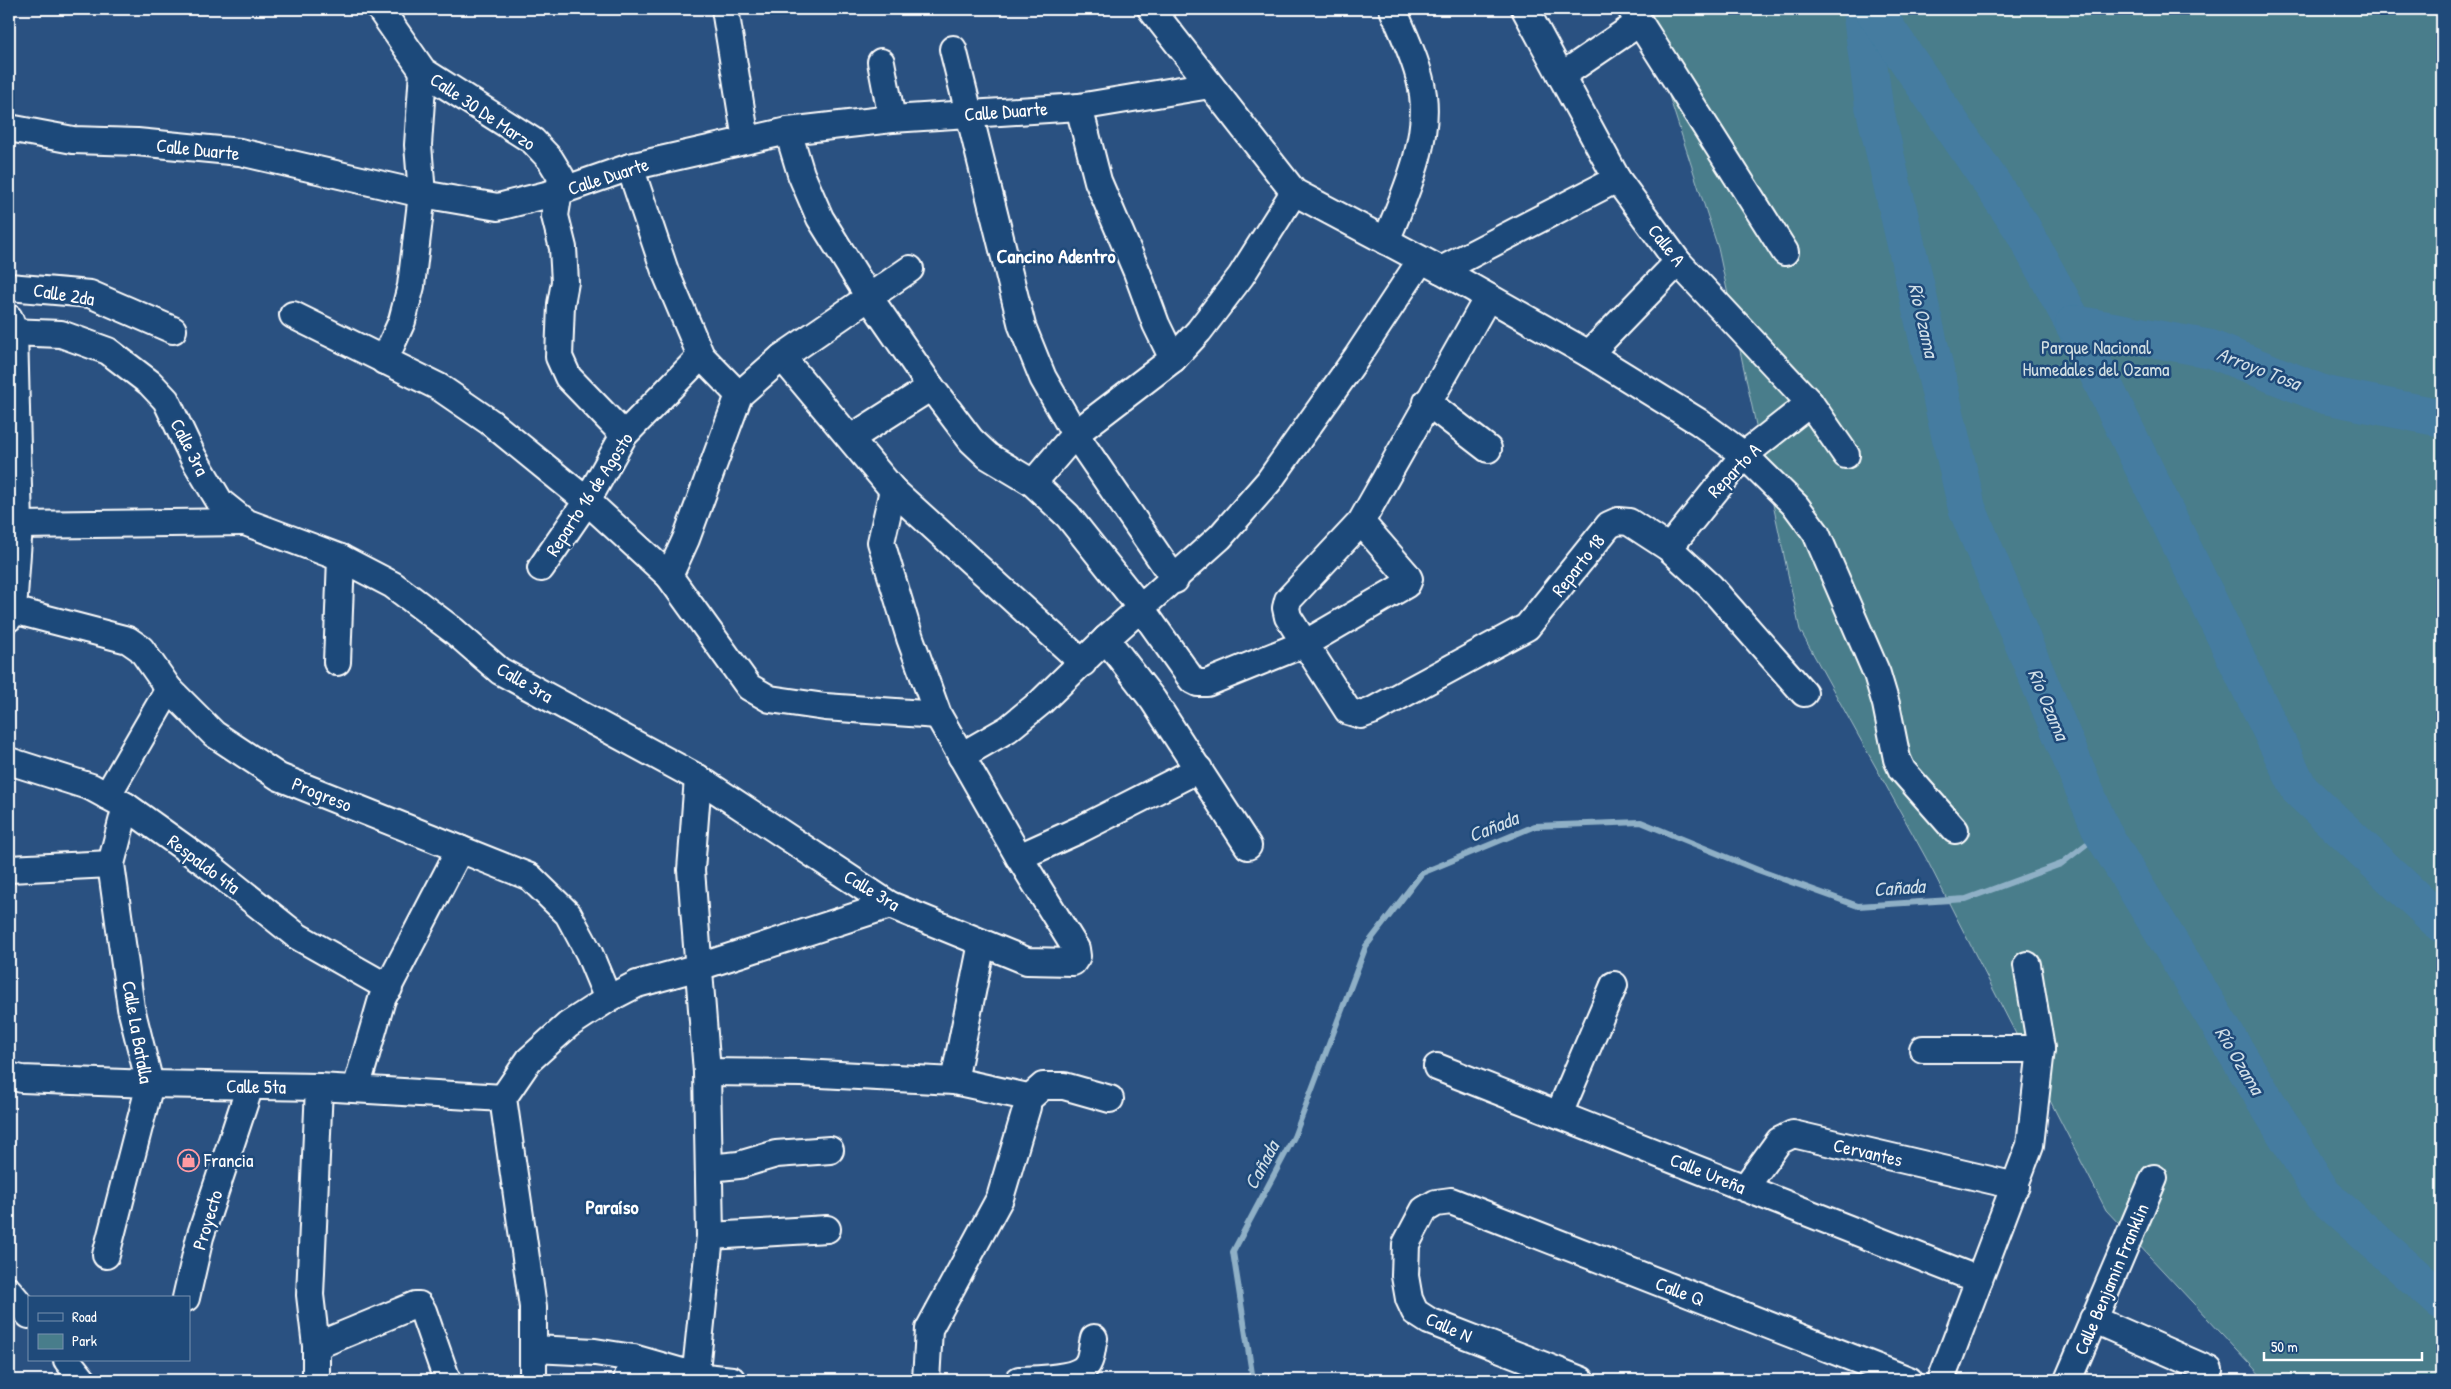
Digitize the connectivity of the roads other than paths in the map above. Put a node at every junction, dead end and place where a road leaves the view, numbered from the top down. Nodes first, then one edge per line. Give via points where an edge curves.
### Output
1 (380, 9) edge
2 (725, 9) edge
3 (1151, 9) edge
4 (1392, 9) edge
5 (1525, 9) edge
6 (1635, 16) edge
7 (953, 48) dead end
8 (881, 62) dead end
9 (423, 71) junction
10 (1561, 76) junction
11 (1210, 85) junction
12 (1079, 106) junction
13 (971, 114) junction
14 (892, 119) junction
15 (9, 128) edge
16 (788, 131) junction
17 (746, 140) junction
18 (630, 167) junction
19 (1617, 179) junction
20 (558, 192) junction
21 (1294, 192) junction
22 (422, 194) junction
23 (1386, 241) junction
24 (1785, 252) dead end
25 (1678, 262) junction
26 (1431, 265) junction
27 (910, 268) dead end
28 (9, 287) edge
29 (868, 297) junction
30 (1488, 297) junction
31 (293, 315) dead end
32 (11, 327) edge
33 (173, 330) dead end
34 (1589, 354) junction
35 (700, 356) junction
36 (782, 356) junction
37 (1173, 359) junction
38 (384, 361) junction
39 (931, 387) junction
40 (740, 395) junction
41 (1427, 402) junction
42 (1810, 403) junction
43 (1075, 434) junction
44 (624, 435) junction
45 (851, 438) junction
46 (1488, 449) dead end
47 (1744, 455) junction
48 (1846, 455) dead end
49 (1033, 483) junction
50 (893, 490) junction
51 (587, 501) junction
52 (245, 522) junction
53 (1361, 522) junction
54 (19, 525) junction
55 (1670, 548) junction
56 (341, 558) junction
57 (541, 568) dead end
58 (669, 576) junction
59 (1175, 580) junction
60 (1141, 608) junction
61 (11, 614) edge
62 (1106, 639) junction
63 (1306, 643) junction
64 (337, 662) dead end
65 (1083, 663) junction
66 (169, 690) junction
67 (1804, 693) dead end
68 (938, 715) junction
69 (961, 756) junction
70 (9, 762) edge
71 (1199, 769) junction
72 (698, 778) junction
73 (116, 801) junction
74 (1955, 830) dead end
75 (1248, 846) dead end
76 (460, 849) junction
77 (1019, 857) junction
78 (111, 864) junction
79 (9, 869) edge
80 (890, 905) junction
81 (982, 943) junction
82 (2027, 965) dead end
83 (699, 967) junction
84 (1614, 985) dead end
85 (388, 988) junction
86 (608, 998) junction
87 (1923, 1049) dead end
88 (2041, 1049) junction
89 (1437, 1068) dead end
90 (707, 1072) junction
91 (9, 1076) edge
92 (954, 1081) junction
93 (150, 1084) junction
94 (250, 1086) junction
95 (319, 1087) junction
96 (356, 1089) junction
97 (503, 1098) junction
98 (1110, 1099) dead end
99 (1026, 1101) junction
100 (1559, 1114) junction
101 (830, 1150) dead end
102 (709, 1168) junction
103 (2154, 1178) dead end
104 (2016, 1186) junction
105 (1745, 1188) junction
106 (1450, 1201) joint
107 (827, 1229) dead end
108 (710, 1236) junction
109 (106, 1255) dead end
110 (1979, 1280) junction
111 (9, 1291) edge
112 (186, 1296) edge
113 (28, 1314) edge
114 (2093, 1319) junction
115 (1094, 1338) dead end
116 (316, 1346) junction
117 (534, 1349) junction
118 (69, 1362) edge
119 (630, 1369) edge
120 (2210, 1370) dead end
121 (695, 1378) edge
122 (83, 1380) edge
123 (316, 1380) edge
124 (447, 1380) edge
125 (533, 1380) edge
126 (732, 1380) edge
127 (926, 1380) edge
128 (1019, 1380) edge
129 (1581, 1380) edge
130 (1909, 1380) edge
131 (1941, 1380) edge
132 (2068, 1380) edge

1 - 9 street, Calle 30 De Marzo
2 - 17 street
3 - 11 street
4 - 23 street via 1415,65 1424,120 1411,175
5 - 10 street, Calle A
6 - 10 street
6 - 24 street
7 - 13 street
8 - 14 street
9 - 20 street, Calle 30 De Marzo via 533,141 561,177
9 - 22 street via 418,145
10 - 19 street, Calle A
11 - 12 street, Calle Duarte
11 - 21 street
12 - 13 street, Calle Duarte
12 - 37 street via 1098,181
13 - 14 street, Calle Duarte
13 - 43 street via 1022,326 1043,378
14 - 16 street, Calle Duarte
15 - 22 street, Calle Duarte via 73,140 138,142 240,152
16 - 17 street, Calle Duarte
16 - 29 street via 801,174 820,218
17 - 18 street, Calle Duarte
18 - 20 street, Calle Duarte
18 - 35 street via 665,271
19 - 25 street, Calle A
19 - 26 street
20 - 22 street, Calle Duarte via 498,207
20 - 44 street, Calle 30 De Marzo via 555,216 563,248 565,282 559,357 568,377
21 - 23 street
21 - 37 street via 1241,276
22 - 38 street via 411,286 402,321
23 - 26 street
25 - 34 street
25 - 42 street, Calle A
26 - 30 street
26 - 59 street via 1357,357 1269,481 1220,537
27 - 29 street
28 - 33 street, Calle 2da via 90,294
29 - 36 street
29 - 39 street
30 - 34 street
30 - 41 street
31 - 38 street
32 - 52 street, Calle 3ra via 62,334 108,351 150,383 166,400 193,458 220,502
32 - 54 street
34 - 47 street via 1699,422
35 - 40 street
35 - 44 street, Reparto 16 de Agosto
36 - 40 street
36 - 45 street
37 - 43 street
38 - 51 street via 439,388 490,422
39 - 45 street
39 - 49 street via 971,440 988,456
40 - 58 street
41 - 46 street
41 - 53 street
42 - 47 street, Reparto A
42 - 48 street, Calle A
43 - 49 street
43 - 59 street
44 - 51 street, Reparto 16 de Agosto
45 - 50 street
47 - 55 street, Reparto A
47 - 74 street via 1796,506 1816,533 1876,674 1902,770
49 - 60 street via 1068,516
50 - 65 street
50 - 68 street via 881,542
51 - 57 street, Reparto 16 de Agosto
51 - 58 street
52 - 54 street
52 - 56 street, Calle 3ra
53 - 63 street via 1288,600 1288,617
53 - 63 street via 1409,580
54 - 61 street
55 - 63 street, Reparto 18 via 1629,522 1618,521 1609,525 1528,627 1361,715 1348,711
55 - 67 street, Reparto 18 via 1710,586
56 - 64 street
56 - 72 street, Calle 3ra via 393,585 500,671
58 - 68 street via 749,687 770,699 825,708
59 - 60 street
60 - 62 street
60 - 63 street via 1192,680 1198,683 1207,683
61 - 66 street, Progreso via 128,640 140,649
62 - 65 street
62 - 71 street via 1153,700
65 - 69 street via 1008,729
66 - 73 street, Calle La Batalla
66 - 76 street, Progreso via 214,734 280,776
68 - 69 street
69 - 77 street
70 - 73 street, Respaldo 4ta via 91,787
71 - 75 street
71 - 77 street
72 - 80 street, Calle 3ra
72 - 83 street via 691,870
73 - 78 street, Calle La Batalla
73 - 85 street, Respaldo 4ta via 207,864 297,936
76 - 85 street
76 - 86 street, Progreso via 530,877 568,914
77 - 81 street, Calle 3ra via 1076,948 1077,956 1073,962 1027,961
78 - 79 street
78 - 93 street, Calle La Batalla via 132,1008
80 - 81 street, Calle 3ra
80 - 83 street
81 - 92 street
82 - 88 street
83 - 86 street via 637,984
83 - 90 street
84 - 100 street
85 - 96 street
86 - 97 street via 568,1025 529,1060
87 - 88 street
88 - 104 street via 2030,1145
89 - 100 street, Calle Ureña
90 - 92 street
90 - 102 street
91 - 93 street, Calle 5ta
92 - 99 street via 1022,1096
93 - 94 street, Calle 5ta
93 - 109 street, Calle La Batalla
94 - 95 street, Calle 5ta
94 - 112 street, Proyecto via 200,1237
95 - 96 street, Calle 5ta
95 - 116 street via 310,1295
96 - 97 street, Calle 5ta
97 - 117 street via 532,1307
98 - 99 street via 1064,1086 1043,1086
99 - 127 street via 1028,1107 1000,1198 929,1329
100 - 105 street, Calle Ureña
101 - 102 street via 776,1154 739,1165
102 - 108 street
103 - 114 street, Calle Benjamin Franklin
104 - 105 street, Cervantes via 1793,1134 1779,1141
104 - 110 street
105 - 110 street, Calle Ureña
106 - 129 street, Calle N via 1436,1203 1424,1210 1406,1244 1409,1299 1415,1312
106 - 130 street, Calle Q
107 - 108 street
108 - 121 street
110 - 131 street
111 - 113 street
114 - 120 street
114 - 132 street, Calle Benjamin Franklin
115 - 128 street via 1084,1369 1075,1374
116 - 123 street
116 - 124 street via 419,1305
117 - 119 street via 595,1352
117 - 125 street
118 - 122 street
119 - 121 street
121 - 126 street

